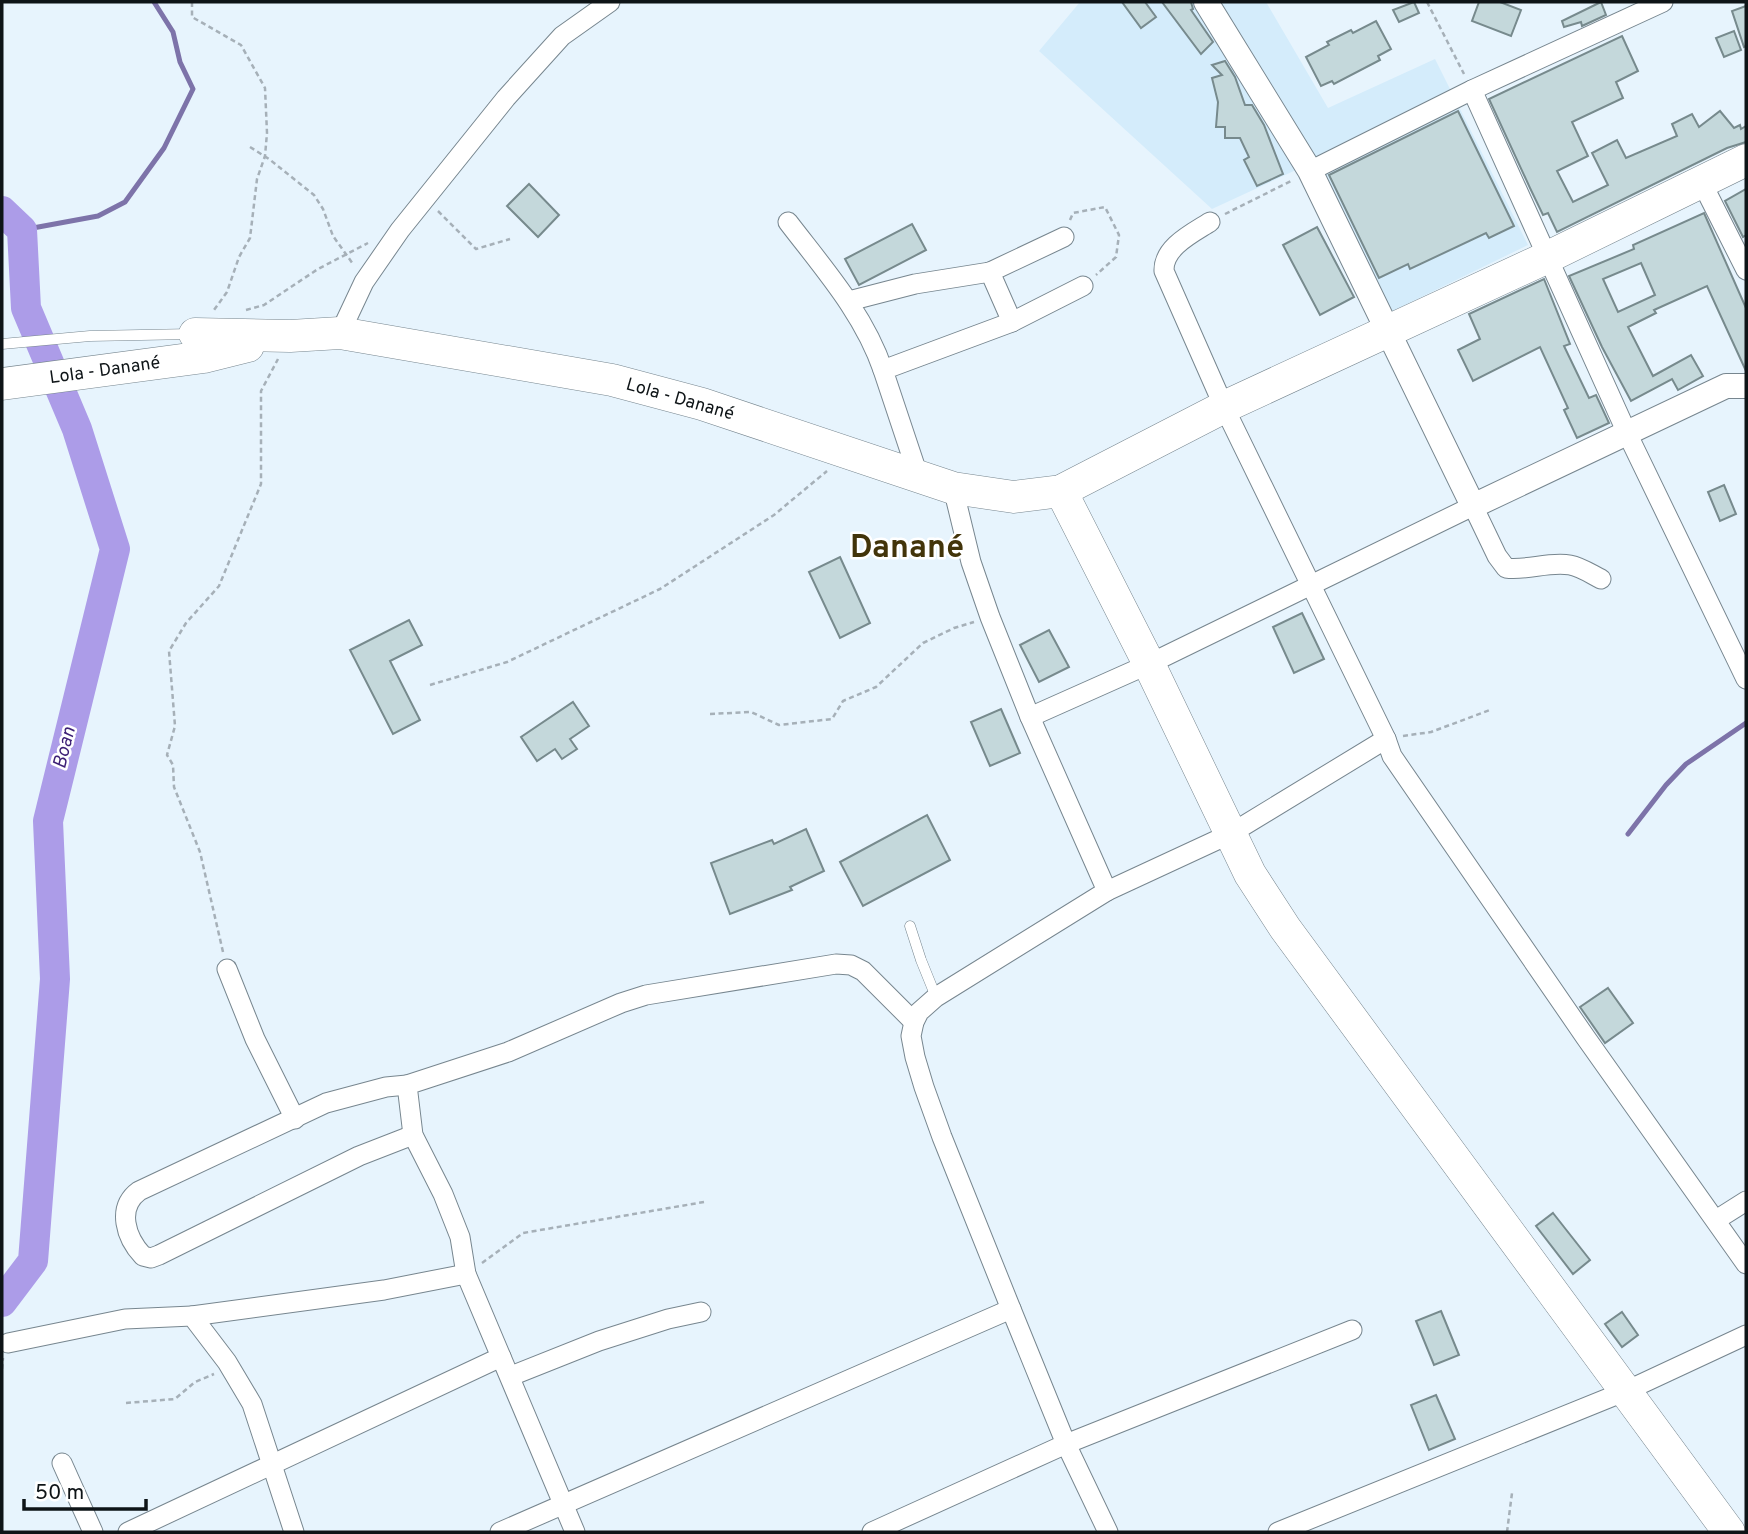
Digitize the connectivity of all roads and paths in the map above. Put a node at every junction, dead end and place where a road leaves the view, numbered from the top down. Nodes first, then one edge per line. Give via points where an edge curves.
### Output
1 (192, 2) edge
2 (610, 2) edge
3 (1206, 2) edge
4 (1427, 2) edge
5 (1663, 2) edge
6 (1472, 90) junction
7 (250, 147) dead end
8 (265, 156) junction
9 (1746, 160) edge
10 (1310, 171) junction
11 (1702, 183) junction
12 (426, 199) junction
13 (788, 222) dead end
14 (1210, 222) joint
15 (400, 230) junction
16 (1065, 237) joint
17 (510, 239) dead end
18 (348, 253) junction
19 (1548, 257) junction
20 (1746, 270) edge
21 (990, 272) junction
22 (364, 282) junction
23 (1083, 286) joint
24 (849, 301) junction
25 (240, 312) dead end
26 (1012, 322) junction
27 (1387, 329) junction
28 (195, 334) junction
29 (340, 334) junction
30 (290, 336) junction
31 (3, 344) edge
32 (883, 370) junction
33 (1740, 383) edge
34 (6, 384) edge
35 (1224, 407) junction
36 (1627, 433) junction
37 (849, 454) junction
38 (918, 475) junction
39 (953, 488) junction
40 (1061, 491) junction
41 (1473, 506) junction
42 (1601, 579) dead end
43 (1311, 585) junction
44 (990, 617) junction
45 (1149, 664) junction
46 (1746, 679) edge
47 (430, 684) dead end
48 (1490, 710) dead end
49 (710, 714) dead end
50 (1030, 717) junction
51 (1386, 739) junction
52 (1230, 834) junction
53 (1107, 891) junction
54 (911, 926) dead end
55 (227, 969) joint
56 (936, 997) junction
57 (914, 1022) junction
58 (407, 1085) junction
59 (295, 1119) junction
60 (413, 1135) junction
61 (1746, 1201) edge
62 (704, 1202) dead end
63 (1716, 1220) junction
64 (1746, 1264) edge
65 (466, 1274) junction
66 (1011, 1309) junction
67 (701, 1312) dead end
68 (192, 1316) junction
69 (1352, 1330) dead end
70 (1746, 1335) edge
71 (8, 1343) dead end
72 (501, 1357) junction
73 (230, 1367) junction
74 (511, 1377) junction
75 (1626, 1391) junction
76 (127, 1403) dead end
77 (1066, 1444) junction
78 (62, 1463) dead end
79 (271, 1465) junction
80 (1512, 1493) dead end
81 (565, 1505) junction
82 (1301, 1528) edge
83 (93, 1532) edge
84 (128, 1532) edge
85 (294, 1532) edge
86 (500, 1532) edge
87 (575, 1532) edge
88 (872, 1532) edge
89 (1108, 1532) edge
90 (1278, 1532) edge
91 (1507, 1532) edge
92 (1729, 1532) edge

1 - 8 path via 192,17 241,45 265,88
2 - 12 street via 562,36
3 - 10 street
4 - 6 path
5 - 6 street
6 - 10 street
6 - 19 street
7 - 8 path
8 - 18 path via 314,195 333,236
8 - 28 path via 257,179 250,238 227,292
9 - 11 main road, Lola - Danané
10 - 14 path
10 - 27 street
11 - 19 main road, Lola - Danané
11 - 20 street
12 - 15 street
12 - 17 path via 476,250
13 - 24 street
14 - 35 street via 1178,243 1166,257 1164,271
15 - 18 path
15 - 22 street
16 - 21 street
16 - 23 path via 1073,213 1105,207 1119,235 1116,257
18 - 22 path
18 - 25 path via 264,305
19 - 27 main road, Lola - Danané
19 - 36 street
21 - 24 street
21 - 26 street
22 - 29 street
23 - 26 street
24 - 32 street
26 - 32 street
27 - 35 main road, Lola - Danané
27 - 41 street
28 - 30 main road, Lola - Danané
28 - 31 lane, Lola - Danané
29 - 30 main road, Lola - Danané
29 - 37 main road, Lola - Danané via 612,380 702,404
30 - 34 main road, Lola - Danané via 204,357
30 - 55 path via 261,391 261,484 219,586 186,623 169,651 175,726 167,755 173,765 174,787 200,852
32 - 38 street
33 - 36 street
35 - 40 main road, Lola - Danané
35 - 43 street
36 - 41 street
36 - 46 street
37 - 38 main road, Lola - Danané
37 - 47 path via 774,515 660,589 507,662
38 - 39 main road, Lola - Danané
39 - 40 main road, Lola - Danané via 1014,497
39 - 44 street
40 - 45 main road
41 - 42 street via 1506,568 1567,564
41 - 43 street
43 - 45 street
43 - 51 street
44 - 49 path via 923,643 876,687 843,701 832,719 779,725 751,712
44 - 50 street
45 - 50 street
45 - 52 main road
48 - 51 path via 1431,732
50 - 53 street
51 - 52 street
51 - 63 street via 1392,756
52 - 53 street
52 - 75 main road via 1285,928
53 - 56 street
54 - 56 lane
55 - 59 street
56 - 57 street
57 - 58 street via 863,971 836,964 646,995 509,1052
57 - 66 street via 911,1036 924,1087
58 - 59 street via 326,1103
58 - 60 street
59 - 60 street via 131,1196 125,1216 139,1252 147,1258 159,1255 359,1156
60 - 65 street via 460,1237
61 - 63 street
62 - 65 path via 523,1233
63 - 64 street
65 - 68 street
65 - 72 street
66 - 77 street
66 - 81 street
67 - 74 street via 599,1341
68 - 71 street via 125,1319
68 - 73 street
69 - 77 street
70 - 75 street
72 - 74 street
72 - 79 street
73 - 76 path via 195,1382 175,1399
73 - 79 street via 252,1404
74 - 81 street
75 - 82 street
75 - 92 main road
77 - 88 street
77 - 89 street
78 - 83 street
79 - 84 street
79 - 85 street
80 - 91 path
81 - 86 street
81 - 87 street
82 - 90 street

